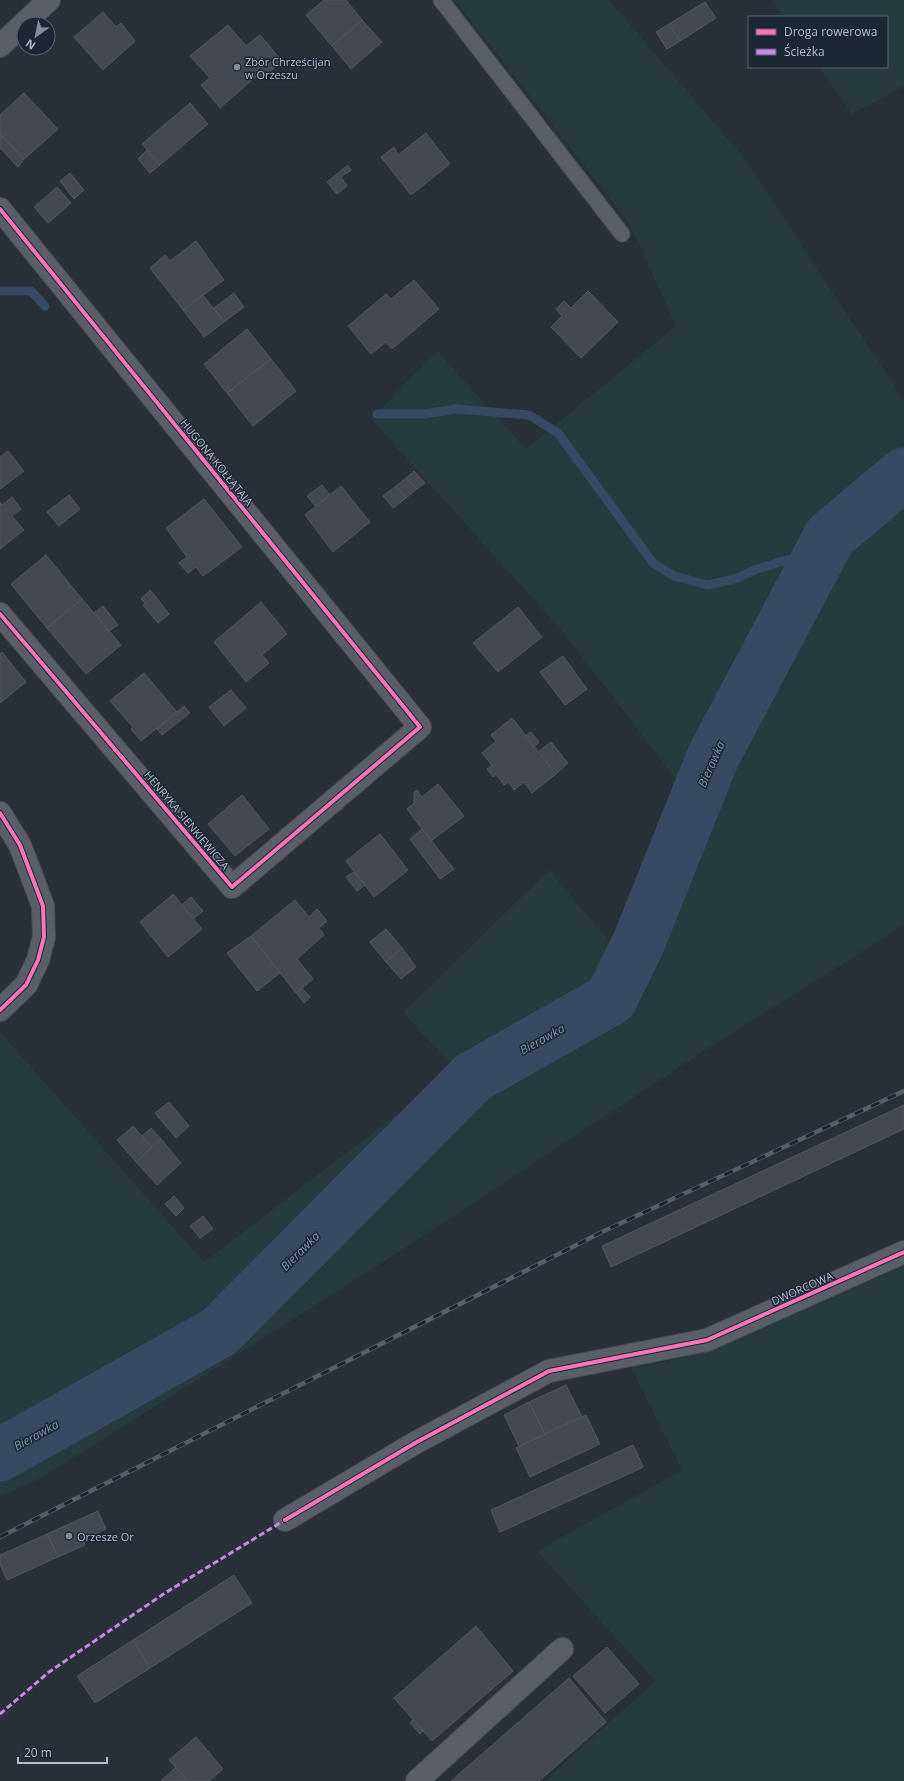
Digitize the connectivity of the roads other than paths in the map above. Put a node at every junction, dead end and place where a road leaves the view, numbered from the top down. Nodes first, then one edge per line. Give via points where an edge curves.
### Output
1 (49, 0) edge
2 (441, 0) edge
3 (0, 46) edge
4 (0, 209) edge
5 (622, 234) dead end
6 (0, 614) edge
7 (420, 727) joint
8 (0, 812) edge
9 (0, 1010) edge
10 (904, 1252) edge
11 (285, 1520) dead end
12 (562, 1649) dead end
13 (417, 1781) edge

1 - 3 street
2 - 5 lane
4 - 7 street, HUGONA KOŁŁĄTAJA
6 - 7 street, HENRYKA SIENKIEWICZA via 232,887
8 - 9 street via 20,845 43,906 44,936 38,960 26,985
10 - 11 street, DWORCOWA via 707,1340 548,1372 415,1443
12 - 13 street

